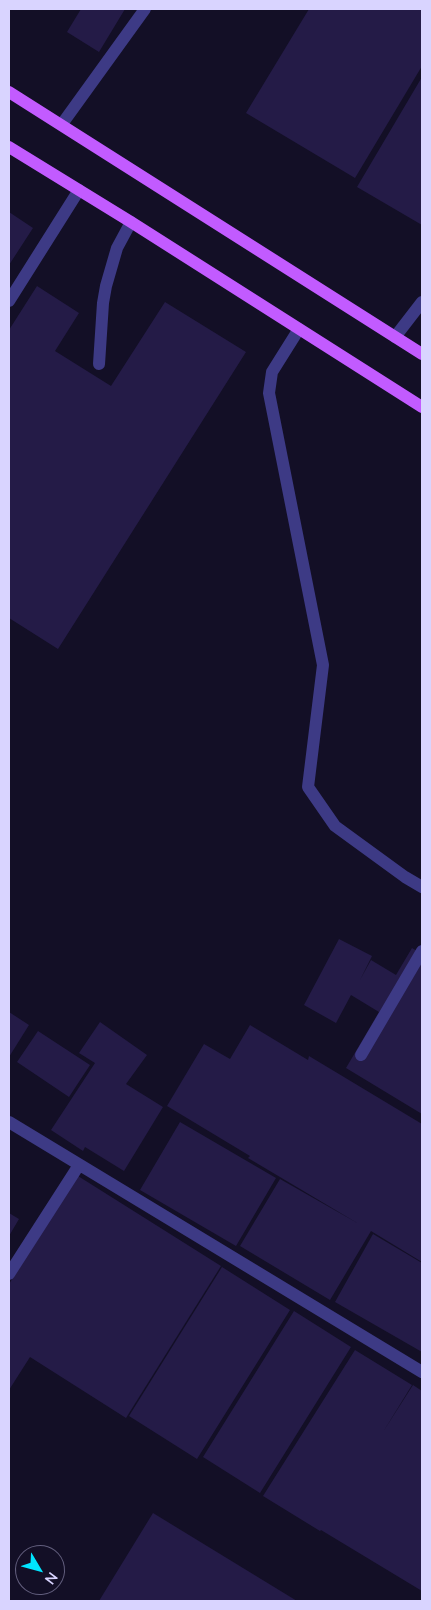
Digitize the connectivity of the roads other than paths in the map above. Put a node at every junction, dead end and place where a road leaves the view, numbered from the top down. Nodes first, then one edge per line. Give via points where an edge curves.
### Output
1 (145, 9) edge
2 (9, 92) edge
3 (62, 124) junction
4 (9, 147) edge
5 (79, 190) junction
6 (131, 222) junction
7 (9, 302) edge
8 (422, 302) edge
9 (299, 328) junction
10 (395, 337) junction
11 (422, 354) edge
12 (99, 364) dead end
13 (422, 407) edge
14 (422, 887) edge
15 (422, 951) edge
16 (361, 1055) dead end
17 (9, 1122) edge
18 (79, 1165) junction
19 (9, 1274) edge
20 (422, 1372) edge

1 - 3 street
2 - 3 main road
3 - 10 main road
4 - 5 main road
5 - 6 main road
5 - 7 street
6 - 9 main road
6 - 12 street via 117,248 102,303
8 - 10 street
9 - 13 main road
9 - 14 street via 272,372 269,393 323,665 308,787 335,826
10 - 11 main road
15 - 16 street
17 - 18 street
18 - 19 street
18 - 20 street

